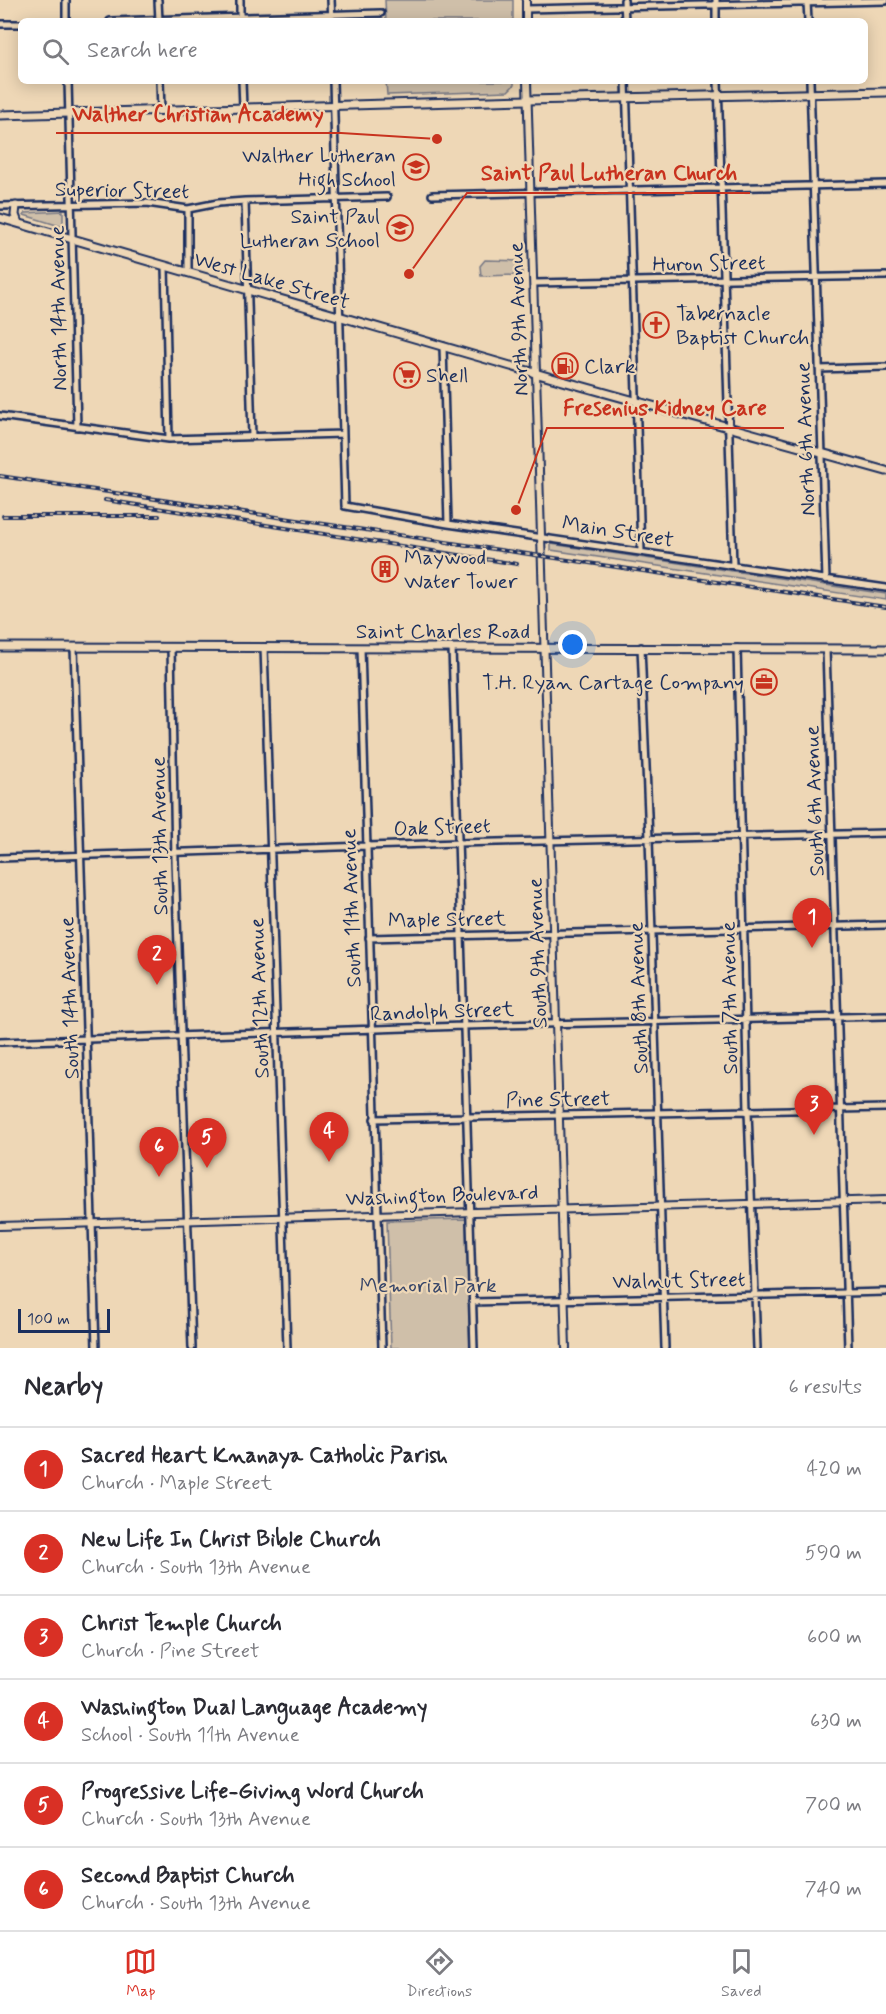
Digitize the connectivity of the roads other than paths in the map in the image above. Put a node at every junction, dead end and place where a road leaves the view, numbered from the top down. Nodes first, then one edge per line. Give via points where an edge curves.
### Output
1 (66, 0) edge
2 (158, 0) edge
3 (240, 0) edge
4 (331, 0) edge
5 (526, 0) edge
6 (807, 1) edge
7 (886, 1) edge
8 (716, 2) edge
9 (625, 3) edge
10 (526, 9) junction
11 (381, 13) dead end
12 (66, 18) edge
13 (159, 18) edge
14 (240, 18) edge
15 (332, 18) edge
16 (526, 18) edge
17 (717, 18) edge
18 (808, 18) edge
19 (0, 24) edge
20 (18, 24) edge
21 (68, 84) edge
22 (160, 84) edge
23 (242, 84) edge
24 (333, 84) edge
25 (526, 84) edge
26 (626, 84) edge
27 (718, 84) edge
28 (810, 84) edge
29 (886, 92) edge
30 (810, 93) junction
31 (719, 95) junction
32 (626, 97) junction
33 (527, 100) junction
34 (334, 106) junction
35 (243, 108) junction
36 (161, 111) junction
37 (69, 113) junction
38 (0, 115) edge
39 (886, 184) edge
40 (813, 186) junction
41 (722, 188) junction
42 (629, 190) junction
43 (531, 192) junction
44 (432, 195) dead end
45 (336, 197) junction
46 (387, 197) dead end
47 (245, 201) junction
48 (71, 205) junction
49 (16, 206) junction
50 (0, 207) edge
51 (188, 209) junction
52 (0, 218) edge
53 (18, 223) junction
54 (73, 239) junction
55 (165, 266) junction
56 (188, 273) junction
57 (886, 276) edge
58 (816, 277) junction
59 (724, 279) junction
60 (632, 281) junction
61 (534, 283) junction
62 (248, 291) junction
63 (340, 317) junction
64 (443, 346) junction
65 (886, 367) edge
66 (819, 369) junction
67 (536, 373) junction
68 (636, 402) junction
69 (0, 416) edge
70 (77, 427) junction
71 (729, 428) junction
72 (343, 434) junction
73 (252, 437) junction
74 (169, 439) junction
75 (821, 454) junction
76 (886, 471) edge
77 (448, 524) junction
78 (541, 536) junction
79 (641, 551) junction
80 (541, 557) joint
81 (732, 566) junction
82 (826, 580) junction
83 (886, 588) edge
84 (0, 647) edge
85 (74, 647) junction
86 (171, 647) junction
87 (264, 647) junction
88 (641, 647) junction
89 (361, 648) junction
90 (452, 648) junction
91 (544, 648) junction
92 (737, 648) junction
93 (826, 649) junction
94 (886, 649) edge
95 (886, 833) edge
96 (832, 835) junction
97 (742, 837) junction
98 (649, 838) junction
99 (549, 840) junction
100 (458, 843) junction
101 (366, 846) junction
102 (270, 849) junction
103 (175, 852) junction
104 (81, 856) junction
105 (0, 858) edge
106 (886, 925) edge
107 (835, 926) junction
108 (744, 928) junction
109 (652, 931) junction
110 (553, 933) junction
111 (461, 935) junction
112 (369, 938) junction
113 (886, 1016) edge
114 (837, 1017) junction
115 (746, 1019) junction
116 (655, 1021) junction
117 (556, 1024) junction
118 (463, 1026) junction
119 (371, 1029) junction
120 (277, 1032) junction
121 (181, 1036) junction
122 (87, 1039) junction
123 (0, 1042) edge
124 (886, 1108) edge
125 (840, 1109) junction
126 (748, 1112) junction
127 (658, 1113) junction
128 (558, 1116) junction
129 (466, 1118) junction
130 (374, 1119) junction
131 (886, 1200) edge
132 (843, 1201) junction
133 (752, 1203) junction
134 (661, 1206) junction
135 (561, 1208) junction
136 (469, 1211) junction
137 (378, 1214) junction
138 (283, 1217) junction
139 (188, 1220) junction
140 (92, 1222) junction
141 (0, 1226) edge
142 (886, 1292) edge
143 (846, 1293) junction
144 (755, 1295) junction
145 (663, 1297) junction
146 (564, 1299) junction
147 (472, 1302) junction
148 (96, 1348) edge
149 (192, 1348) edge
150 (287, 1348) edge
151 (382, 1348) edge
152 (474, 1348) edge
153 (566, 1348) edge
154 (665, 1348) edge
155 (757, 1348) edge
156 (848, 1348) edge

1 - 12 street
2 - 13 street
3 - 14 street
4 - 15 street
5 - 10 street
6 - 7 street
6 - 8 street
6 - 18 street
8 - 9 street
8 - 17 street
9 - 10 street
10 - 16 street
11 - 15 street
19 - 20 street
21 - 37 street, North 14th Avenue
22 - 36 street
23 - 35 street
24 - 34 street
25 - 33 street, North 9th Avenue
26 - 32 street
27 - 31 street
28 - 30 street, North 6th Avenue
29 - 30 main road
30 - 31 main road
30 - 40 street, North 6th Avenue
31 - 32 main road
31 - 41 street
32 - 33 main road
32 - 42 street
33 - 34 main road
33 - 43 street, North 9th Avenue
34 - 35 main road
34 - 45 street
35 - 36 main road
36 - 37 main road
37 - 38 main road
37 - 48 street, North 14th Avenue
39 - 40 street
40 - 41 street
40 - 58 street, North 6th Avenue
41 - 42 street
41 - 59 street
42 - 43 street
42 - 60 street
43 - 44 street
43 - 61 street, North 9th Avenue
45 - 46 street, Superior Street
45 - 47 street, Superior Street
45 - 63 street
47 - 51 street, Superior Street
47 - 62 street
48 - 49 street, Superior Street
48 - 51 street, Superior Street via 147,203
48 - 54 street, North 14th Avenue
49 - 50 street, Superior Street
49 - 53 main road
51 - 56 street
52 - 53 main road, West Lake Street
53 - 54 main road, West Lake Street
54 - 55 main road, West Lake Street
54 - 70 street, North 14th Avenue
55 - 56 main road, West Lake Street
55 - 74 street
56 - 62 main road, West Lake Street
57 - 58 street, Huron Street
58 - 59 street, Huron Street
58 - 66 street, North 6th Avenue
59 - 60 street, Huron Street
59 - 71 street
60 - 61 street, Huron Street
60 - 68 street
61 - 67 street, North 9th Avenue
62 - 63 main road, West Lake Street
62 - 73 street
63 - 64 main road, West Lake Street
63 - 72 street
64 - 67 main road, West Lake Street
64 - 77 street
65 - 66 street
66 - 75 street, North 6th Avenue
67 - 68 main road, West Lake Street
67 - 78 street, North 9th Avenue
68 - 71 main road, West Lake Street
68 - 79 street
69 - 70 street
70 - 74 street
71 - 75 main road, West Lake Street
71 - 81 street
72 - 73 street
72 - 77 street, Main Street via 345,506
73 - 74 street
75 - 76 main road, West Lake Street
75 - 82 street, North 6th Avenue
77 - 78 street, Main Street
78 - 79 street, Main Street
78 - 80 street, North 9th Avenue
79 - 81 street, Main Street
80 - 91 street, South 9th Avenue
81 - 82 street, Main Street
82 - 83 street, Main Street
84 - 85 main road, Saint Charles Road
85 - 86 main road, Saint Charles Road
85 - 104 street, South 14th Avenue
86 - 87 main road, Saint Charles Road
86 - 103 street, South 13th Avenue
87 - 89 main road, Saint Charles Road
87 - 102 street, South 12th Avenue
88 - 91 main road, Saint Charles Road
88 - 92 main road, Saint Charles Road
88 - 98 street, South 8th Avenue
89 - 90 main road, Saint Charles Road
89 - 101 street, South 11th Avenue
90 - 91 main road, Saint Charles Road
90 - 100 street
91 - 99 street, South 9th Avenue
92 - 93 main road, Saint Charles Road
92 - 97 street, South 7th Avenue
93 - 94 main road, Saint Charles Road
93 - 96 street, South 6th Avenue
95 - 96 street, Oak Street
96 - 97 street, Oak Street
96 - 107 street, South 6th Avenue
97 - 98 street, Oak Street
97 - 108 street, South 7th Avenue
98 - 99 street, Oak Street
98 - 109 street, South 8th Avenue
99 - 100 street, Oak Street
99 - 110 street, South 9th Avenue
100 - 101 street, Oak Street
100 - 111 street
101 - 102 street, Oak Street
101 - 112 street, South 11th Avenue
102 - 103 street, Oak Street
102 - 120 street, South 12th Avenue
103 - 104 street, Oak Street
103 - 121 street, South 13th Avenue
104 - 105 street, Oak Street
104 - 122 street, South 14th Avenue
106 - 107 street, Maple Street
107 - 108 street, Maple Street
107 - 114 street, South 6th Avenue
108 - 109 street, Maple Street
108 - 115 street, South 7th Avenue
109 - 110 street, Maple Street
109 - 116 street, South 8th Avenue
110 - 111 street, Maple Street
110 - 117 street, South 9th Avenue
111 - 112 street, Maple Street
111 - 118 street
112 - 119 street, South 11th Avenue
113 - 114 street, Randolph Street
114 - 115 street, Randolph Street
114 - 125 street, South 6th Avenue
115 - 116 street, Randolph Street
115 - 126 street, South 7th Avenue
116 - 117 street, Randolph Street
116 - 127 street, South 8th Avenue
117 - 118 street, Randolph Street
117 - 128 street, South 9th Avenue
118 - 119 street, Randolph Street
118 - 129 street
119 - 120 street, Randolph Street
119 - 130 street, South 11th Avenue
120 - 121 street, Randolph Street
120 - 138 street, South 12th Avenue
121 - 122 street, Randolph Street
121 - 139 street, South 13th Avenue
122 - 123 street, Randolph Street
122 - 140 street, South 14th Avenue
124 - 125 street, Pine Street
125 - 126 street, Pine Street
125 - 132 street, South 6th Avenue
126 - 127 street, Pine Street
126 - 133 street, South 7th Avenue
127 - 128 street, Pine Street
127 - 134 street, South 8th Avenue
128 - 129 street, Pine Street
128 - 135 street, South 9th Avenue
129 - 130 street, Pine Street
129 - 136 street
130 - 137 street, South 11th Avenue
131 - 132 street, Washington Boulevard
132 - 133 street, Washington Boulevard
132 - 143 street, South 6th Avenue
133 - 134 street, Washington Boulevard
133 - 144 street, South 7th Avenue
134 - 135 street, Washington Boulevard
134 - 145 street, South 8th Avenue
135 - 136 street, Washington Boulevard
135 - 146 street, South 9th Avenue
136 - 137 street, Washington Boulevard
136 - 147 street
137 - 138 street, Washington Boulevard
137 - 151 street, South 11th Avenue
138 - 139 street, Washington Boulevard
138 - 150 street, South 12th Avenue
139 - 140 street, Washington Boulevard
139 - 149 street, South 13th Avenue
140 - 141 street, Washington Boulevard
140 - 148 street, South 14th Avenue
142 - 143 street, Walnut Street
143 - 144 street, Walnut Street
143 - 156 street, South 6th Avenue
144 - 145 street, Walnut Street
144 - 155 street, South 7th Avenue
145 - 146 street, Walnut Street
145 - 154 street, South 8th Avenue
146 - 147 street, Walnut Street
146 - 153 street, South 9th Avenue
147 - 152 street

